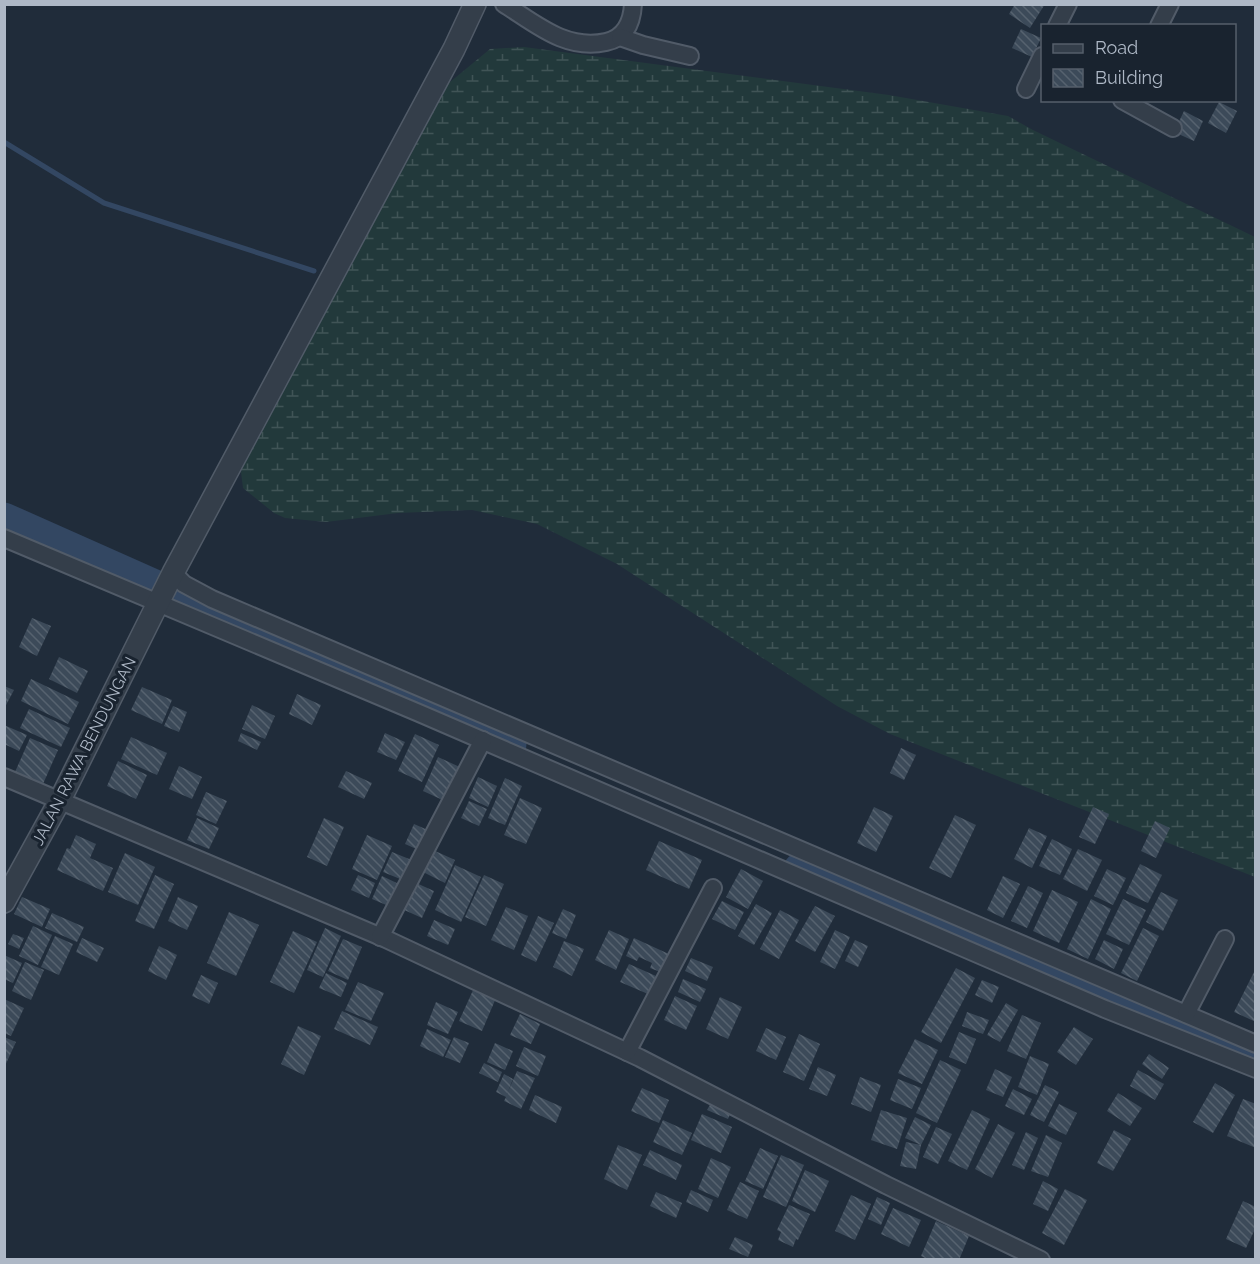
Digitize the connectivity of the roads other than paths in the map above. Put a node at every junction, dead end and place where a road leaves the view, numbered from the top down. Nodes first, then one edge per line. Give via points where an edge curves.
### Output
1 (475, 4) edge
2 (504, 4) edge
3 (633, 4) edge
4 (1068, 4) edge
5 (1170, 4) edge
6 (1059, 24) edge
7 (1161, 24) edge
8 (620, 37) junction
9 (690, 56) dead end
10 (1041, 58) edge
11 (1026, 89) dead end
12 (1126, 102) edge
13 (1173, 128) dead end
14 (4, 538) edge
15 (166, 588) junction
16 (483, 740) junction
17 (4, 777) edge
18 (59, 802) junction
19 (713, 888) dead end
20 (4, 902) edge
21 (380, 937) junction
22 (1225, 939) dead end
23 (1186, 1014) junction
24 (1256, 1044) edge
25 (627, 1052) junction
26 (1256, 1070) edge
27 (1041, 1260) edge

1 - 15 street, JALAN RAWA BENDUNGAN
2 - 8 street via 569,42 600,43
3 - 8 street via 626,31
4 - 6 street
5 - 7 street
8 - 9 street
10 - 11 street
12 - 13 street
14 - 15 street via 133,591
15 - 16 street
15 - 18 street, JALAN RAWA BENDUNGAN
15 - 23 street via 184,584
16 - 21 street
16 - 26 street via 1105,1009
17 - 18 street
18 - 20 street, JALAN RAWA BENDUNGAN
18 - 21 street
19 - 25 street
21 - 25 street
22 - 23 street
23 - 24 street
25 - 27 street

